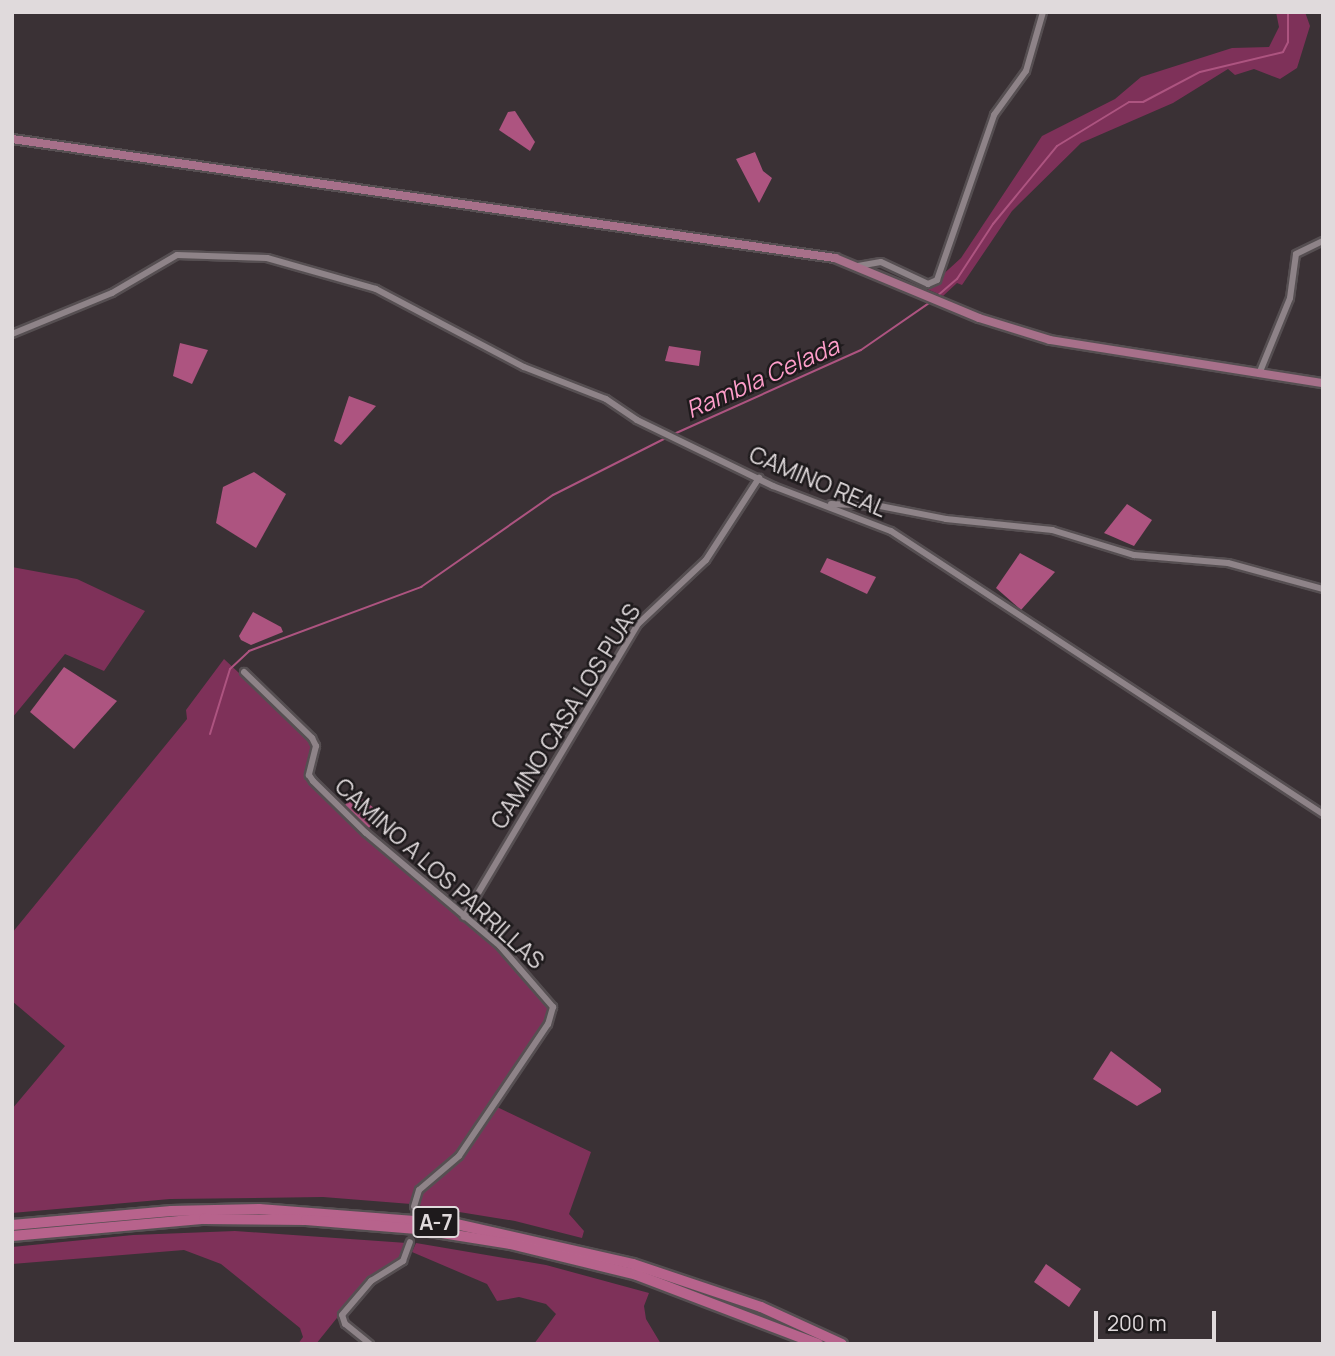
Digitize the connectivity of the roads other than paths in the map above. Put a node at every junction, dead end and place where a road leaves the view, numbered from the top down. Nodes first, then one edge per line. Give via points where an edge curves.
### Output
1 (1043, 12) edge
2 (12, 139) edge
3 (1323, 241) edge
4 (858, 266) junction
5 (12, 334) edge
6 (1259, 374) junction
7 (1323, 383) edge
8 (758, 478) junction
9 (827, 504) junction
10 (1323, 589) edge
11 (244, 673) dead end
12 (1323, 814) edge
13 (464, 917) junction
14 (414, 1206) tunnel mouth
15 (12, 1225) edge
16 (12, 1236) edge
17 (410, 1242) tunnel mouth
18 (370, 1344) edge
19 (818, 1344) edge
20 (842, 1344) edge

1 - 4 street via 1026,71 994,115 937,280 928,284 881,262
2 - 4 main road via 749,244
3 - 6 street via 1296,254 1290,299
4 - 6 main road via 1050,340
5 - 8 street, CAMINO REAL via 112,293 177,255 267,258 376,289 524,367 592,392 636,420
6 - 7 main road
8 - 9 street, CAMINO REAL
8 - 13 street, CAMINO CASA LOS PUAS via 706,560 638,624
9 - 10 street via 880,506 946,519 1052,530 1134,555 1228,563
9 - 12 street, CAMINO REAL via 923,549 1057,644
11 - 13 street, CAMINO A LOS PARRILLAS via 312,738 316,746 309,775 313,781
13 - 14 street, CAMINO A LOS PARRILLAS via 525,971 550,1000 553,1013 459,1156 419,1190
15 - 20 highway, A-7 via 129,1213 250,1209 456,1224 634,1264 761,1307
16 - 19 highway, A-7 via 204,1219 306,1220 417,1229 511,1244 638,1275
17 - 18 street via 403,1261 371,1281 342,1315 345,1324

